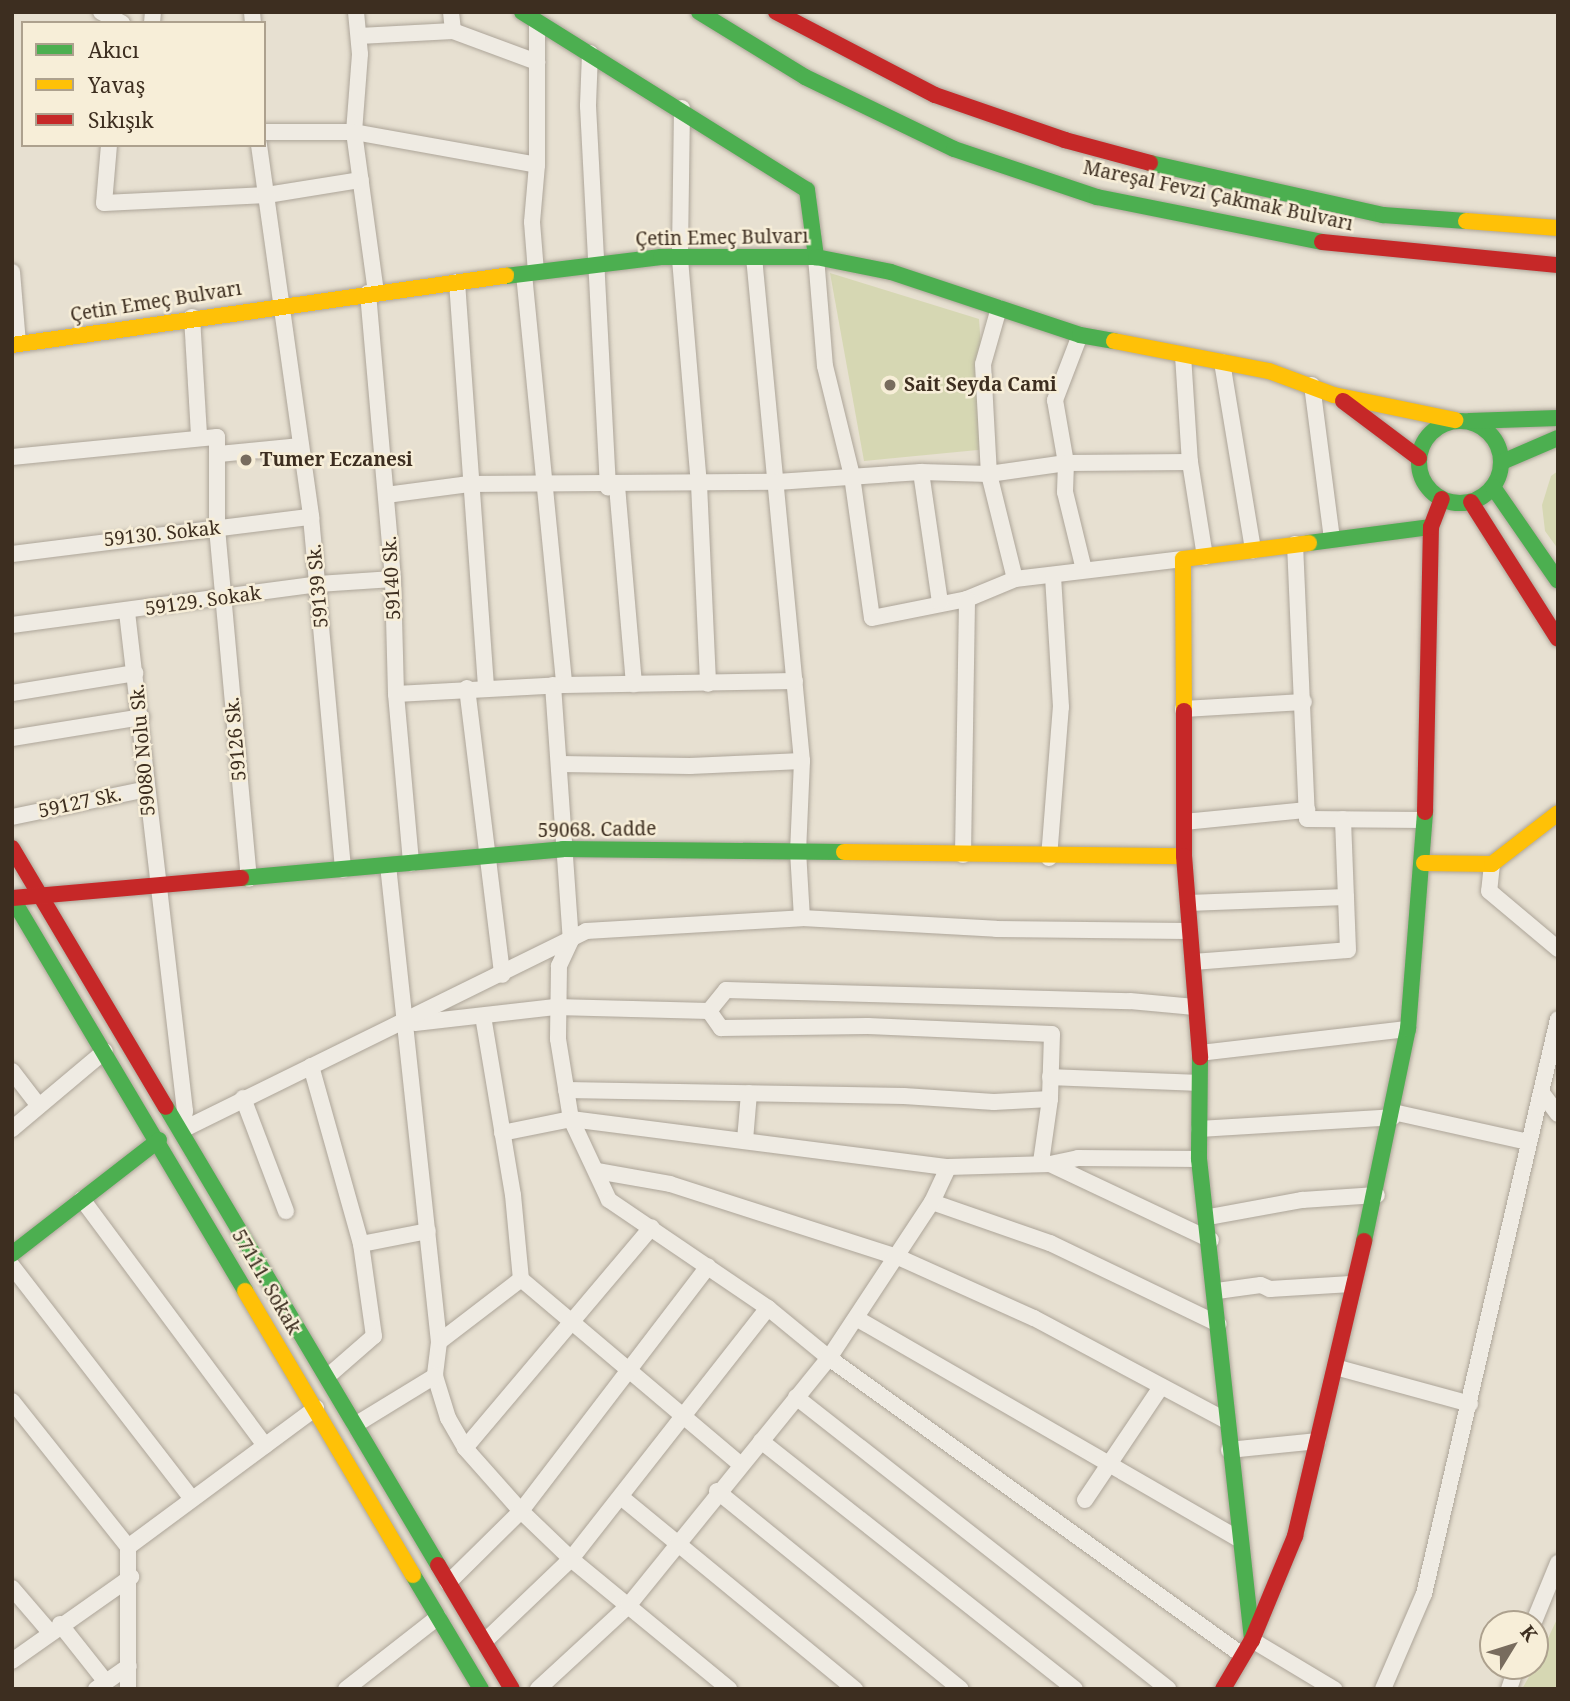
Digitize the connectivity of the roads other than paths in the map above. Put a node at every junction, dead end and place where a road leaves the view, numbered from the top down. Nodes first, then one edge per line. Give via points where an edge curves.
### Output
1 (356, 12) edge
2 (451, 12) edge
3 (522, 12) edge
4 (699, 12) edge
5 (776, 12) edge
6 (537, 22) junction
7 (453, 31) junction
8 (359, 36) junction
9 (590, 53) junction
10 (537, 62) junction
11 (682, 108) junction
12 (266, 132) edge
13 (354, 132) junction
14 (109, 147) edge
15 (259, 147) edge
16 (537, 165) junction
17 (361, 180) junction
18 (267, 195) junction
19 (1558, 228) edge
20 (754, 257) junction
21 (816, 257) junction
22 (680, 259) junction
23 (1558, 265) edge
24 (597, 266) junction
25 (12, 272) edge
26 (530, 273) junction
27 (457, 282) junction
28 (372, 293) junction
29 (281, 304) junction
30 (999, 308) junction
31 (192, 317) junction
32 (1080, 335) junction
33 (15, 345) edge
34 (1183, 355) junction
35 (1222, 362) junction
36 (1312, 385) junction
37 (1334, 395) junction
38 (1558, 418) edge
39 (1462, 421) junction
40 (199, 436) junction
41 (1558, 439) edge
42 (301, 446) junction
43 (219, 454) junction
44 (12, 457) edge
45 (1419, 458) junction
46 (1190, 462) junction
47 (1502, 462) junction
48 (1066, 463) junction
49 (921, 472) junction
50 (989, 474) junction
51 (852, 476) junction
52 (777, 482) junction
53 (469, 484) junction
54 (699, 484) junction
55 (544, 485) junction
56 (613, 486) junction
57 (1493, 487) junction
58 (386, 495) junction
59 (1441, 499) junction
60 (1471, 502) junction
61 (311, 517) junction
62 (1431, 527) junction
63 (217, 528) junction
64 (1332, 539) junction
65 (1295, 544) junction
66 (1253, 550) junction
67 (12, 554) edge
68 (1205, 557) junction
69 (1182, 559) junction
70 (1084, 570) junction
71 (1053, 576) junction
72 (393, 579) junction
73 (1015, 579) junction
74 (1558, 580) edge
75 (318, 584) junction
76 (967, 598) junction
77 (223, 600) junction
78 (940, 603) junction
79 (127, 612) junction
80 (12, 625) edge
81 (1558, 639) edge
82 (135, 673) junction
83 (796, 681) junction
84 (634, 684) junction
85 (708, 684) junction
86 (559, 685) junction
87 (467, 688) junction
88 (486, 688) junction
89 (12, 693) edge
90 (396, 694) junction
91 (1304, 702) junction
92 (1183, 709) junction
93 (141, 717) junction
94 (12, 738) edge
95 (802, 761) junction
96 (560, 764) junction
97 (147, 789) junction
98 (1307, 810) junction
99 (1558, 813) edge
100 (12, 817) edge
101 (1343, 819) junction
102 (1424, 820) junction
103 (1184, 821) junction
104 (12, 848) edge
105 (563, 849) junction
106 (798, 851) junction
107 (963, 855) junction
108 (1184, 856) junction
109 (484, 857) junction
110 (1049, 858) junction
111 (411, 863) junction
112 (1424, 863) junction
113 (1492, 864) junction
114 (388, 865) junction
115 (343, 870) junction
116 (249, 879) junction
117 (159, 887) junction
118 (1346, 897) junction
119 (12, 898) edge
120 (44, 898) junction
121 (1188, 904) junction
122 (802, 918) junction
123 (1188, 931) junction
124 (571, 940) junction
125 (1558, 950) edge
126 (1193, 962) junction
127 (502, 975) junction
128 (555, 1007) junction
129 (1195, 1007) junction
130 (709, 1011) junction
131 (483, 1016) junction
132 (1558, 1018) edge
133 (402, 1025) junction
134 (1408, 1030) junction
135 (105, 1051) junction
136 (1200, 1053) junction
137 (311, 1066) junction
138 (12, 1071) edge
139 (1050, 1077) junction
140 (1199, 1083) junction
141 (566, 1090) junction
142 (749, 1093) junction
143 (1542, 1093) junction
144 (243, 1098) junction
145 (1050, 1099) junction
146 (39, 1106) junction
147 (1393, 1114) junction
148 (1558, 1114) edge
149 (571, 1119) junction
150 (12, 1129) edge
151 (1199, 1129) junction
152 (182, 1130) junction
153 (502, 1133) junction
154 (159, 1140) junction
155 (745, 1140) junction
156 (1528, 1142) junction
157 (1199, 1159) junction
158 (1045, 1163) junction
159 (948, 1167) junction
160 (597, 1171) junction
161 (1377, 1195) junction
162 (82, 1199) junction
163 (932, 1202) junction
164 (286, 1211) dead end
165 (1209, 1217) junction
166 (652, 1227) junction
167 (428, 1231) junction
168 (12, 1232) edge
169 (1211, 1240) junction
170 (361, 1244) junction
171 (18, 1250) edge
172 (898, 1257) junction
173 (12, 1266) edge
174 (708, 1266) junction
175 (521, 1279) junction
176 (1351, 1284) junction
177 (1217, 1291) junction
178 (768, 1308) junction
179 (856, 1318) junction
180 (573, 1319) junction
181 (1218, 1324) junction
182 (439, 1342) junction
183 (829, 1358) junction
184 (1335, 1367) junction
185 (625, 1369) junction
186 (435, 1376) junction
187 (327, 1377) junction
188 (1161, 1387) junction
189 (796, 1398) junction
190 (12, 1401) edge
191 (1470, 1404) junction
192 (316, 1408) junction
193 (684, 1416) junction
194 (1227, 1421) junction
195 (355, 1425) junction
196 (761, 1441) junction
197 (1318, 1441) junction
198 (265, 1445) junction
199 (465, 1448) junction
200 (1229, 1450) junction
201 (740, 1464) junction
202 (1107, 1464) junction
203 (717, 1491) junction
204 (621, 1497) junction
205 (191, 1498) junction
206 (1085, 1500) dead end
207 (521, 1511) junction
208 (1237, 1538) junction
209 (675, 1543) junction
210 (128, 1547) junction
211 (571, 1559) junction
212 (1557, 1571) edge
213 (131, 1577) junction
214 (448, 1583) junction
215 (12, 1588) edge
216 (628, 1606) junction
217 (1540, 1610) edge
218 (438, 1617) junction
219 (55, 1628) junction
220 (1252, 1640) junction
221 (484, 1642) junction
222 (1242, 1655) junction
223 (12, 1661) edge
224 (129, 1666) junction
225 (101, 1685) edge
226 (128, 1689) edge
227 (346, 1689) edge
228 (481, 1689) edge
229 (512, 1689) edge
230 (538, 1689) edge
231 (729, 1689) edge
232 (855, 1689) edge
233 (961, 1689) edge
234 (1075, 1689) edge
235 (1168, 1689) edge
236 (1223, 1689) edge
237 (1334, 1689) edge
238 (1383, 1689) edge

1 - 8 street, 59140 Sk.
2 - 7 street
3 - 6 main road
4 - 23 main road, Mareşal Fevzi Çakmak Bulvarı via 806,77 954,149 1097,197 1323,243
5 - 19 main road, Mareşal Fevzi Çakmak Bulvarı via 935,96 1065,140 1239,186 1383,215
6 - 9 main road
6 - 10 street
7 - 8 street
7 - 10 street
8 - 13 street, 59140 Sk.
9 - 11 main road
9 - 24 street via 588,106
10 - 16 street
11 - 21 main road via 807,190
11 - 22 street
12 - 13 street
13 - 16 street
13 - 17 street, 59140 Sk.
14 - 18 street via 104,203
15 - 18 street, 59139 Sk.
16 - 26 street
17 - 18 street
17 - 28 street, 59140 Sk.
18 - 29 street, 59139 Sk.
20 - 21 main road, Çetin Emeç Bulvarı
20 - 22 main road, Çetin Emeç Bulvarı
20 - 52 street
21 - 30 main road, Çetin Emeç Bulvarı via 891,272
21 - 51 street via 825,366
22 - 24 main road, Çetin Emeç Bulvarı
22 - 54 street
24 - 26 main road, Çetin Emeç Bulvarı
24 - 56 street
25 - 33 street
26 - 27 main road, Çetin Emeç Bulvarı
26 - 55 street
27 - 28 main road, Çetin Emeç Bulvarı
27 - 53 street
28 - 29 main road, Çetin Emeç Bulvarı
28 - 58 street, 59140 Sk.
29 - 31 main road, Çetin Emeç Bulvarı
29 - 42 street, 59139 Sk.
30 - 32 main road, Çetin Emeç Bulvarı
30 - 50 street via 983,364
31 - 33 main road, Çetin Emeç Bulvarı
31 - 40 street
32 - 34 main road, Çetin Emeç Bulvarı
32 - 48 street via 1055,400
34 - 35 main road, Çetin Emeç Bulvarı
34 - 46 street
35 - 36 main road, Çetin Emeç Bulvarı
35 - 66 street
36 - 37 main road, Çetin Emeç Bulvarı
36 - 64 street
37 - 39 main road, Çetin Emeç Bulvarı
37 - 45 main road, Çetin Emeç Bulvarı
38 - 39 main road, Çetin Emeç Bulvarı
39 - 45 main road via 1430,433
39 - 47 main road via 1493,436
40 - 43 street via 217,437
40 - 44 street
41 - 47 main road
42 - 43 street
42 - 61 street, 59139 Sk.
43 - 63 street, 59126 Sk.
45 - 59 main road via 1424,482
46 - 48 street
46 - 68 street
47 - 57 main road
48 - 50 street
48 - 70 street via 1065,492
49 - 50 street
49 - 51 street
49 - 78 street
50 - 73 street
51 - 52 street
51 - 78 street via 873,618
52 - 54 street
52 - 83 street
53 - 55 street
53 - 58 street
53 - 88 street
54 - 56 street
54 - 85 street
55 - 56 street
55 - 86 street
56 - 84 street
57 - 60 main road
57 - 74 main road
58 - 72 street, 59140 Sk.
59 - 60 main road
59 - 62 main road
60 - 81 main road
61 - 63 street, 59130. Sokak
61 - 75 street, 59139 Sk.
62 - 64 main road
62 - 102 main road
63 - 67 street, 59130. Sokak
63 - 77 street, 59126 Sk.
64 - 65 main road
65 - 66 main road
65 - 91 street
66 - 68 main road
68 - 69 main road
69 - 70 street
69 - 92 main road
70 - 71 street
71 - 73 street
71 - 110 street via 1062,707
72 - 75 street, 59129. Sokak
72 - 90 street, 59140 Sk.
73 - 76 street
75 - 77 street, 59129. Sokak
75 - 115 street, 59139 Sk.
76 - 78 street
76 - 107 street
77 - 79 street, 59129. Sokak
77 - 116 street, 59126 Sk.
79 - 80 street, 59129. Sokak
79 - 82 street, 59080 Nolu Sk.
82 - 89 street
82 - 93 street, 59080 Nolu Sk.
83 - 85 street
83 - 95 street
84 - 85 street
84 - 86 street
86 - 88 street
86 - 96 street
87 - 88 street
87 - 90 street
87 - 109 street
90 - 111 street, 59140 Sk.
91 - 92 street
91 - 98 street
92 - 103 main road
93 - 94 street
93 - 97 street, 59080 Nolu Sk.
95 - 96 street via 690,766
95 - 106 street
96 - 105 street
97 - 100 street, 59127 Sk.
97 - 117 street, 59080 Nolu Sk.
98 - 101 street via 1307,819
98 - 103 street
99 - 113 main road
101 - 102 street
101 - 118 street
102 - 112 main road
103 - 108 main road
104 - 120 main road
105 - 106 main road, 59068. Cadde
105 - 109 main road, 59068. Cadde
105 - 124 street
106 - 107 main road, 59068. Cadde
106 - 122 street
107 - 110 main road, 59068. Cadde
108 - 110 main road, 59068. Cadde
108 - 121 main road
109 - 111 main road, 59068. Cadde
109 - 127 street
111 - 114 main road, 59068. Cadde
112 - 113 main road
112 - 134 main road
113 - 125 street via 1489,891
114 - 115 main road, 59068. Cadde
114 - 133 street
115 - 116 main road, 59068. Cadde
116 - 117 main road, 59068. Cadde
117 - 120 main road, 59068. Cadde
117 - 152 street, 59080 Nolu Sk. via 185,1111
118 - 121 street
118 - 126 street via 1348,950
119 - 120 main road, 59068. Cadde
119 - 135 main road, 57111. Sokak
120 - 152 main road
121 - 123 main road
122 - 123 street via 996,929
122 - 124 street via 586,931
123 - 126 main road
124 - 127 street
124 - 128 street via 559,965
126 - 129 main road
127 - 133 street
128 - 130 street
128 - 131 street
128 - 141 street
129 - 130 street via 1104,1000 726,990
129 - 136 main road
130 - 139 street via 721,1028 868,1026 1052,1034
131 - 133 street
131 - 153 street
132 - 143 street
133 - 137 street
133 - 167 street
134 - 136 street
134 - 147 main road
135 - 146 street
135 - 154 main road, 57111. Sokak
136 - 140 main road
137 - 144 street
137 - 170 street
138 - 146 street
139 - 140 street
139 - 145 street
140 - 151 main road
141 - 142 street
141 - 149 street
142 - 145 street via 994,1102
142 - 155 street
143 - 148 street
143 - 156 street
144 - 152 street
144 - 164 street
145 - 158 street
146 - 150 street
147 - 151 street
147 - 156 street
147 - 161 main road
149 - 153 street
149 - 155 street
149 - 160 street
151 - 157 main road
152 - 187 main road
153 - 175 street
154 - 162 main road
154 - 192 main road, 57111. Sokak
155 - 159 street
156 - 191 street
157 - 158 street via 1078,1158
157 - 165 main road
158 - 159 street
158 - 169 street
159 - 163 street
160 - 166 street via 609,1200
160 - 172 street via 670,1184
161 - 165 street via 1291,1202
161 - 176 main road
162 - 171 main road
162 - 198 street
163 - 172 street
163 - 181 street via 1050,1243
165 - 169 main road
166 - 174 street
166 - 180 street
167 - 170 street
167 - 182 street
168 - 171 street
169 - 177 main road
170 - 187 street via 374,1336
172 - 179 street
172 - 188 street via 1034,1318
173 - 205 street
174 - 178 street
174 - 185 street
175 - 180 street
175 - 182 street
176 - 177 street via 1270,1289 1261,1285
176 - 184 main road
177 - 181 main road
178 - 183 street
178 - 193 street
179 - 183 street
179 - 202 street
180 - 185 street
180 - 199 street
181 - 194 main road
182 - 186 street
183 - 189 street
183 - 222 street
184 - 191 street
184 - 197 main road
185 - 193 street
185 - 207 street
186 - 195 street
186 - 199 street via 447,1418
187 - 195 main road
188 - 194 street
188 - 202 street
189 - 196 street
189 - 235 street
190 - 210 street
191 - 238 street via 1424,1594
192 - 198 street
192 - 218 main road, 57111. Sokak
193 - 201 street
193 - 204 street
194 - 200 main road
195 - 214 main road
196 - 201 street
196 - 234 street
197 - 200 street
197 - 220 main road via 1295,1536
198 - 205 street
199 - 207 street
200 - 208 main road
201 - 203 street
202 - 206 street
202 - 208 street
203 - 209 street
203 - 233 street
204 - 209 street
204 - 211 street
205 - 210 street
207 - 211 street
207 - 214 street
208 - 220 main road
209 - 216 street
209 - 232 street
210 - 213 street
211 - 216 street
211 - 221 street
212 - 217 street
213 - 219 street
213 - 224 street
214 - 221 main road
215 - 219 street via 15,1586
216 - 230 street
216 - 231 street
218 - 227 street
218 - 228 main road, 57111. Sokak
219 - 223 street
219 - 225 street
220 - 222 main road
220 - 237 street
221 - 229 main road
222 - 236 main road
224 - 225 street
224 - 226 street

